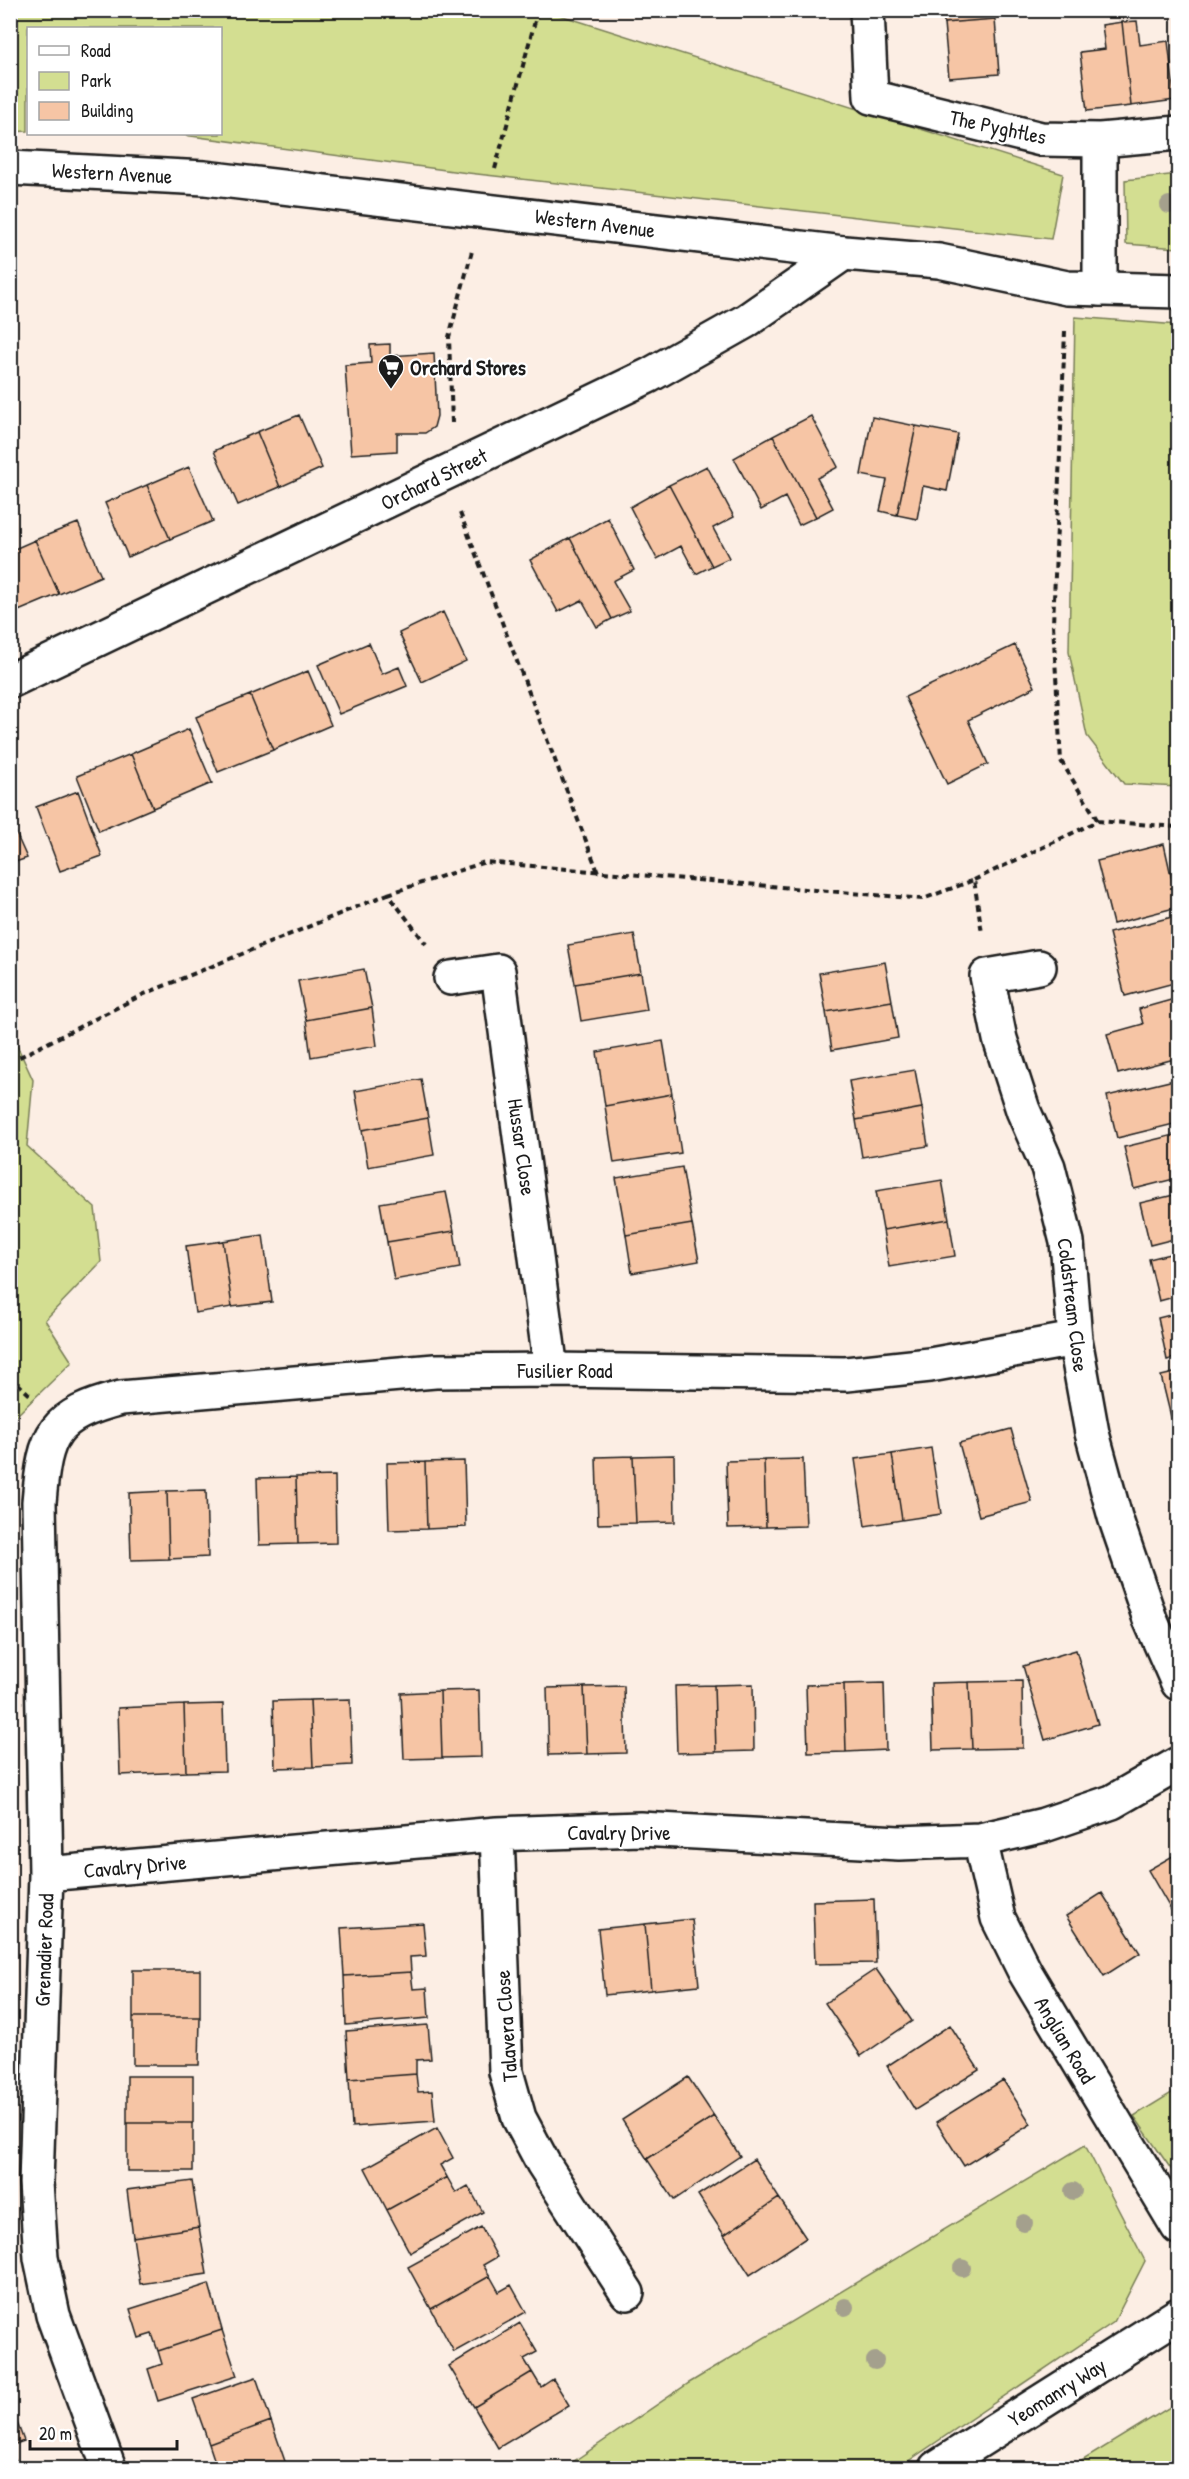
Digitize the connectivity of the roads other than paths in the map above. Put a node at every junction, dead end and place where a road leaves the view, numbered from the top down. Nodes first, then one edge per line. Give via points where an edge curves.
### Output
1 (867, 10) edge
2 (1179, 133) edge
3 (1100, 140) junction
4 (10, 168) edge
5 (844, 252) junction
6 (1100, 289) junction
7 (1179, 291) edge
8 (10, 681) edge
9 (1039, 967) dead end
10 (451, 978) road end
11 (1075, 1339) junction
12 (551, 1370) junction
13 (60, 1423) joint
14 (1179, 1683) edge
15 (1179, 1764) edge
16 (497, 1834) junction
17 (980, 1840) junction
18 (46, 1874) junction
19 (1179, 2227) edge
20 (627, 2294) dead end
21 (1179, 2315) edge
22 (109, 2469) edge
23 (936, 2469) edge

1 - 3 street, The Pyghtles via 872,97 1041,139
2 - 3 street
3 - 6 street
4 - 5 street, Western Avenue via 205,178
5 - 6 street, Western Avenue via 939,261 1067,288
5 - 8 street, Orchard Street via 746,321 650,375
6 - 7 street, Western Avenue
9 - 11 street, Coldstream Close via 987,976 999,1040 1048,1167 1067,1242
10 - 12 street, Hussar Close via 498,971
11 - 12 street, Fusilier Road via 930,1365 846,1374
11 - 14 street, Coldstream Close via 1092,1433 1115,1517 1150,1619
12 - 13 street, Fusilier Road via 435,1371 121,1398 89,1406
13 - 18 street, Grenadier Road via 42,1460 39,1502
15 - 17 street, Cavalry Drive via 1112,1802 1044,1825
16 - 17 street, Cavalry Drive via 640,1829 899,1843
16 - 18 street, Cavalry Drive
16 - 20 street, Talavera Close via 506,2072 519,2118 543,2163
17 - 19 street, Anglian Road via 998,1918 1024,1972
18 - 22 street, Grenadier Road via 36,2182 41,2258 53,2315
21 - 23 street, Yeomanry Way

